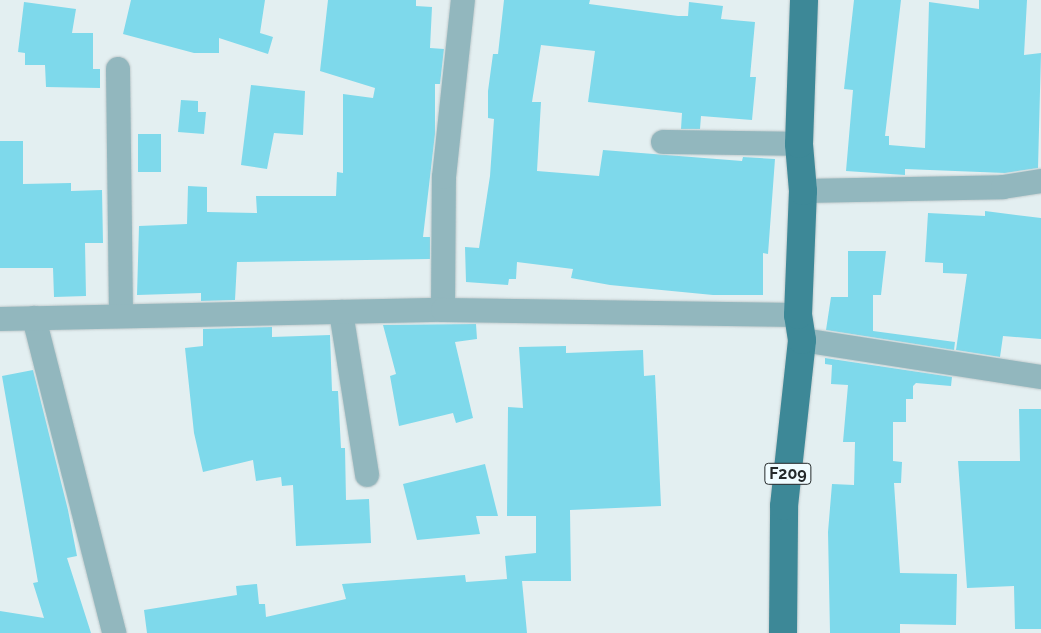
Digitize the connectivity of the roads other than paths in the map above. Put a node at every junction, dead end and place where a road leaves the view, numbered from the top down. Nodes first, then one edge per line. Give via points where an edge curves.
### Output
1 (463, 0) edge
2 (804, 0) edge
3 (118, 69) dead end
4 (663, 142) dead end
5 (799, 144) junction
6 (1041, 181) edge
7 (803, 191) junction
8 (442, 310) junction
9 (341, 312) junction
10 (121, 316) junction
11 (34, 318) junction
12 (0, 320) edge
13 (800, 328) junction
14 (1041, 377) edge
15 (367, 475) dead end
16 (114, 633) edge
17 (783, 633) edge

1 - 8 street via 444,177
2 - 5 main road, F209
3 - 10 street
4 - 5 street
5 - 7 main road, F209
6 - 7 street via 1003,187
7 - 13 main road, F209
8 - 9 street
8 - 13 street
9 - 10 street
9 - 15 street
10 - 11 street
11 - 12 street
11 - 16 street
13 - 14 street
13 - 17 main road, F209 via 784,506

